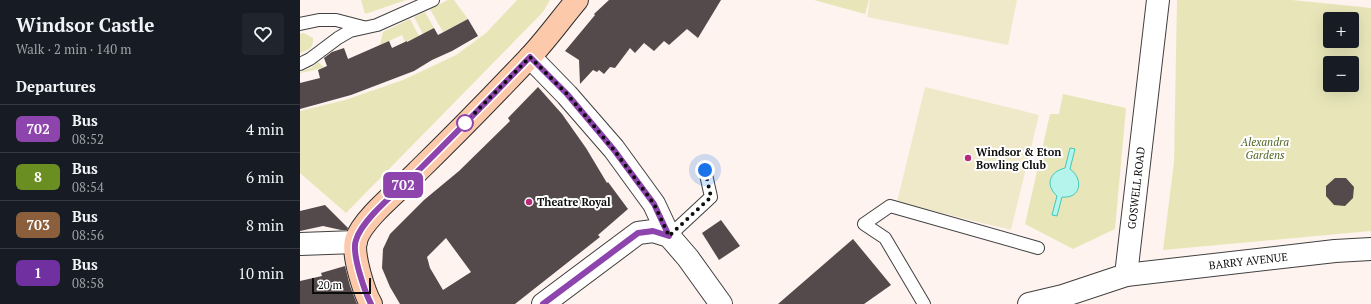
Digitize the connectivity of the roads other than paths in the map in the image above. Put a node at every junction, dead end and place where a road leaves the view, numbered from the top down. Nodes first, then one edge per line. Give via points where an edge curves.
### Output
1 (433, 0) edge
2 (577, 0) edge
3 (1158, 0) edge
4 (300, 24) edge
5 (364, 27) junction
6 (530, 57) junction
7 (300, 64) edge
8 (705, 170) dead end
9 (669, 236) junction
10 (356, 242) junction
11 (300, 244) edge
12 (1038, 248) dead end
13 (1371, 249) edge
14 (1126, 275) junction
15 (372, 304) edge
16 (543, 304) edge
17 (721, 304) edge
18 (924, 304) edge
19 (1028, 304) edge

1 - 5 lane via 377,25
2 - 6 main road
3 - 14 street, GOSWELL ROAD
4 - 5 lane via 336,20
5 - 7 lane via 350,31
6 - 9 street via 567,94 614,150 654,204
6 - 10 main road via 386,202 366,224
8 - 9 lane via 711,197
9 - 16 street via 653,231 638,233
9 - 17 street
10 - 11 street
10 - 15 main road via 355,254 367,296
12 - 18 lane via 890,206 864,224 885,238
13 - 14 street, BARRY AVENUE
14 - 19 street

